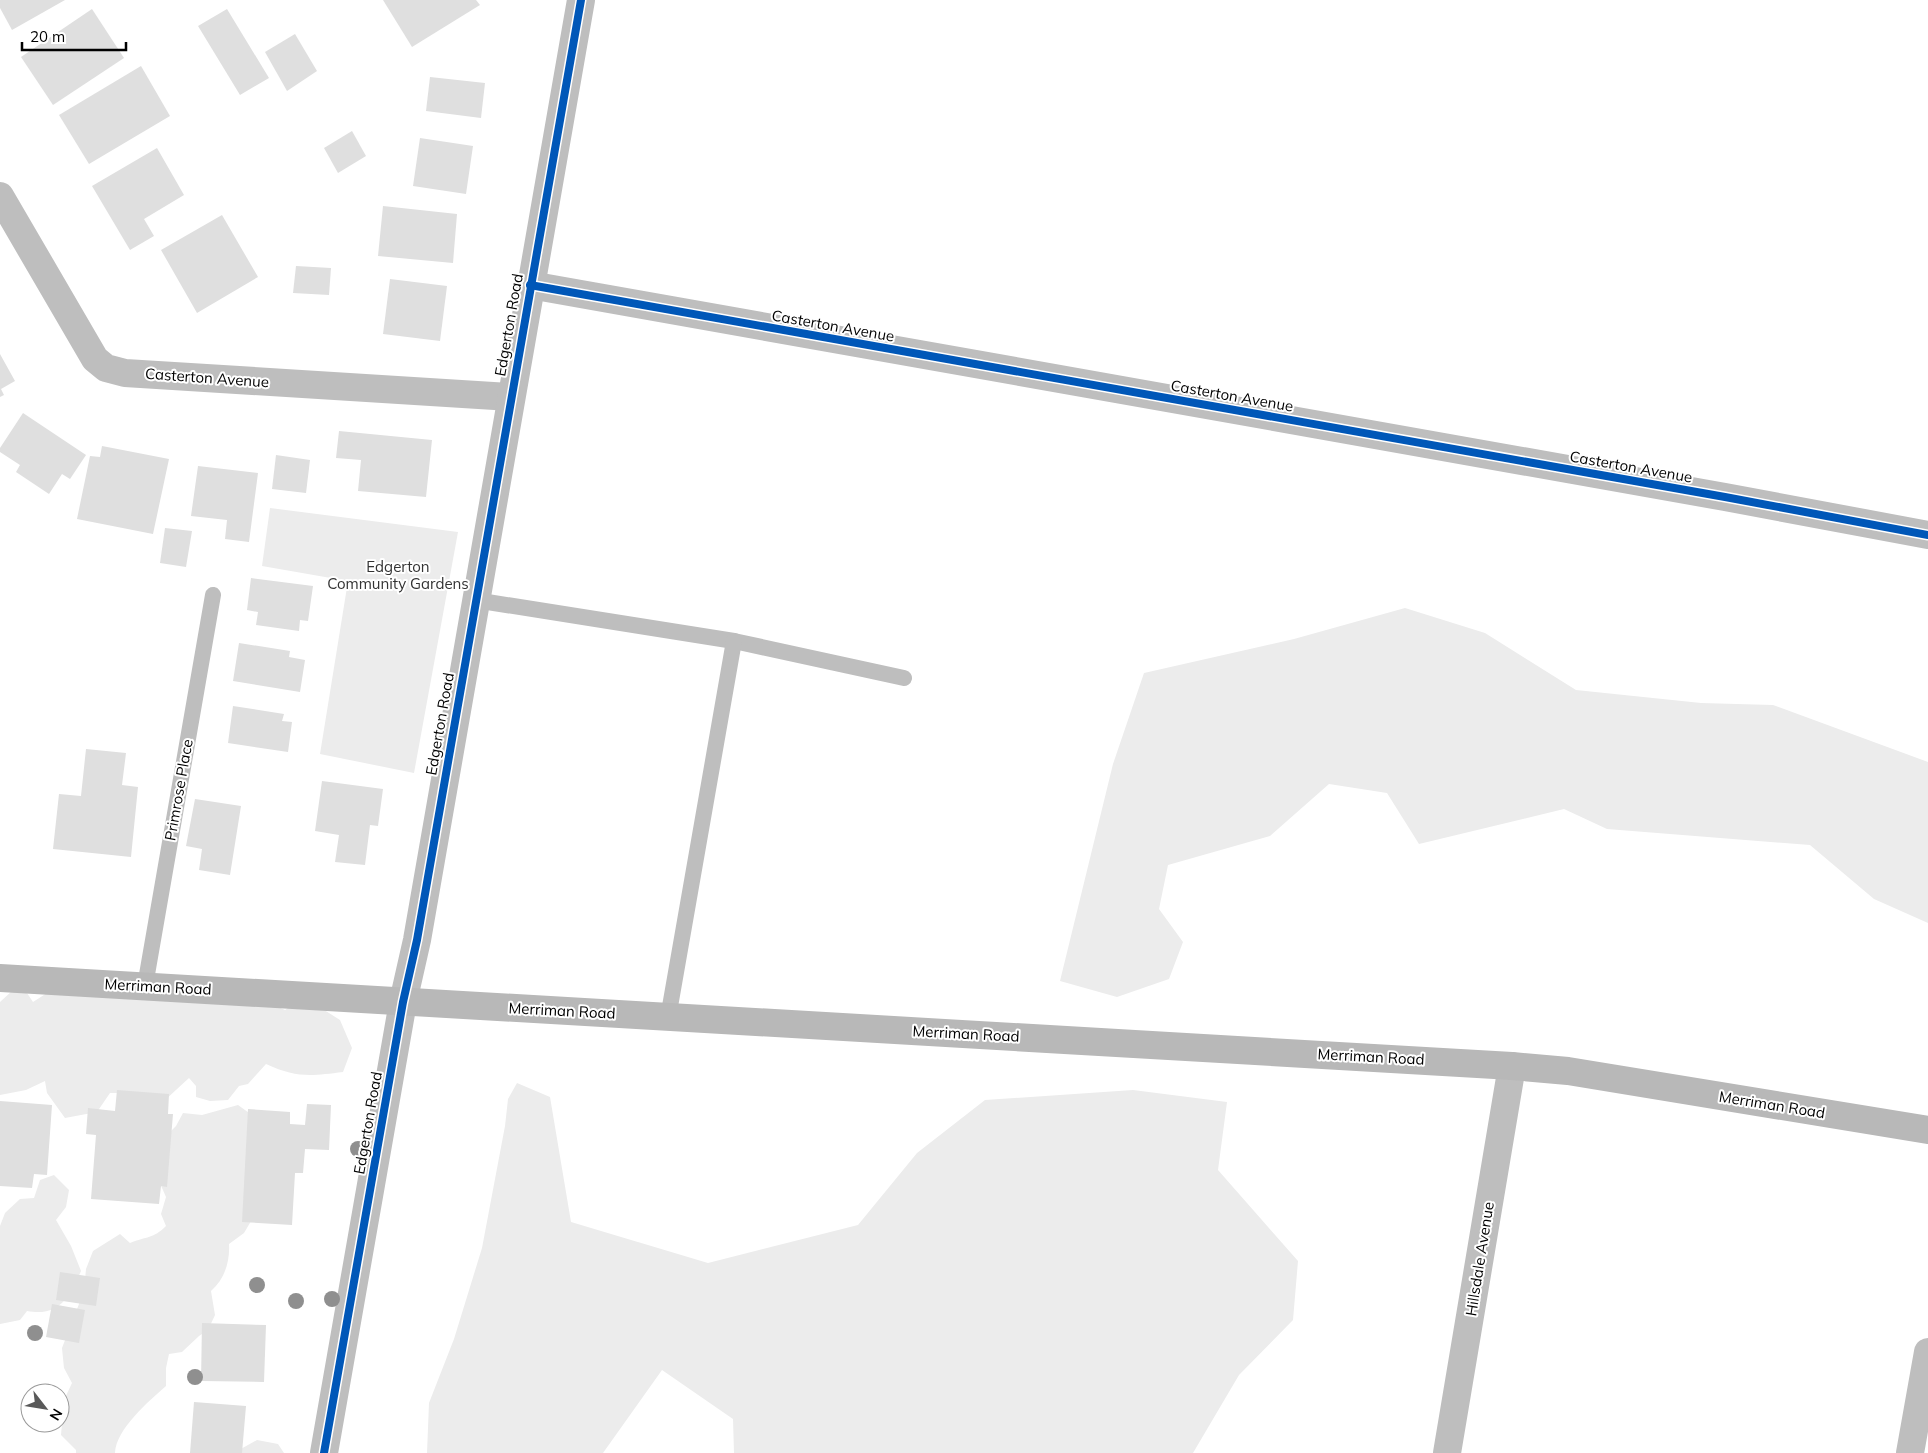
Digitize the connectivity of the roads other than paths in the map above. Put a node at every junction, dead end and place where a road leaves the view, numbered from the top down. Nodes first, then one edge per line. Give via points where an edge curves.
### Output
1 (581, 0) edge
2 (0, 196) edge
3 (530, 285) junction
4 (510, 397) junction
5 (1928, 535) edge
6 (213, 595) dead end
7 (475, 600) junction
8 (734, 641) junction
9 (904, 678) dead end
10 (0, 978) edge
11 (145, 986) junction
12 (404, 1002) junction
13 (668, 1018) junction
14 (1512, 1066) junction
15 (1928, 1130) edge
16 (1928, 1352) edge
17 (324, 1453) edge
18 (1447, 1453) edge
19 (1910, 1453) edge

1 - 3 street, Edgerton Road
2 - 4 street, Casterton Avenue via 95,359 106,368 125,373
3 - 4 street, Edgerton Road
3 - 5 street, Casterton Avenue
4 - 7 street, Edgerton Road
6 - 11 lane, Primrose Place
7 - 8 lane
7 - 12 street, Edgerton Road
8 - 9 lane
8 - 13 lane
10 - 11 main road, Merriman Road
11 - 12 main road, Merriman Road
12 - 13 main road, Merriman Road
12 - 17 street, Edgerton Road
13 - 14 main road, Merriman Road
14 - 15 main road, Merriman Road via 1578,1073
14 - 18 street, Hillsdale Avenue
16 - 19 street

